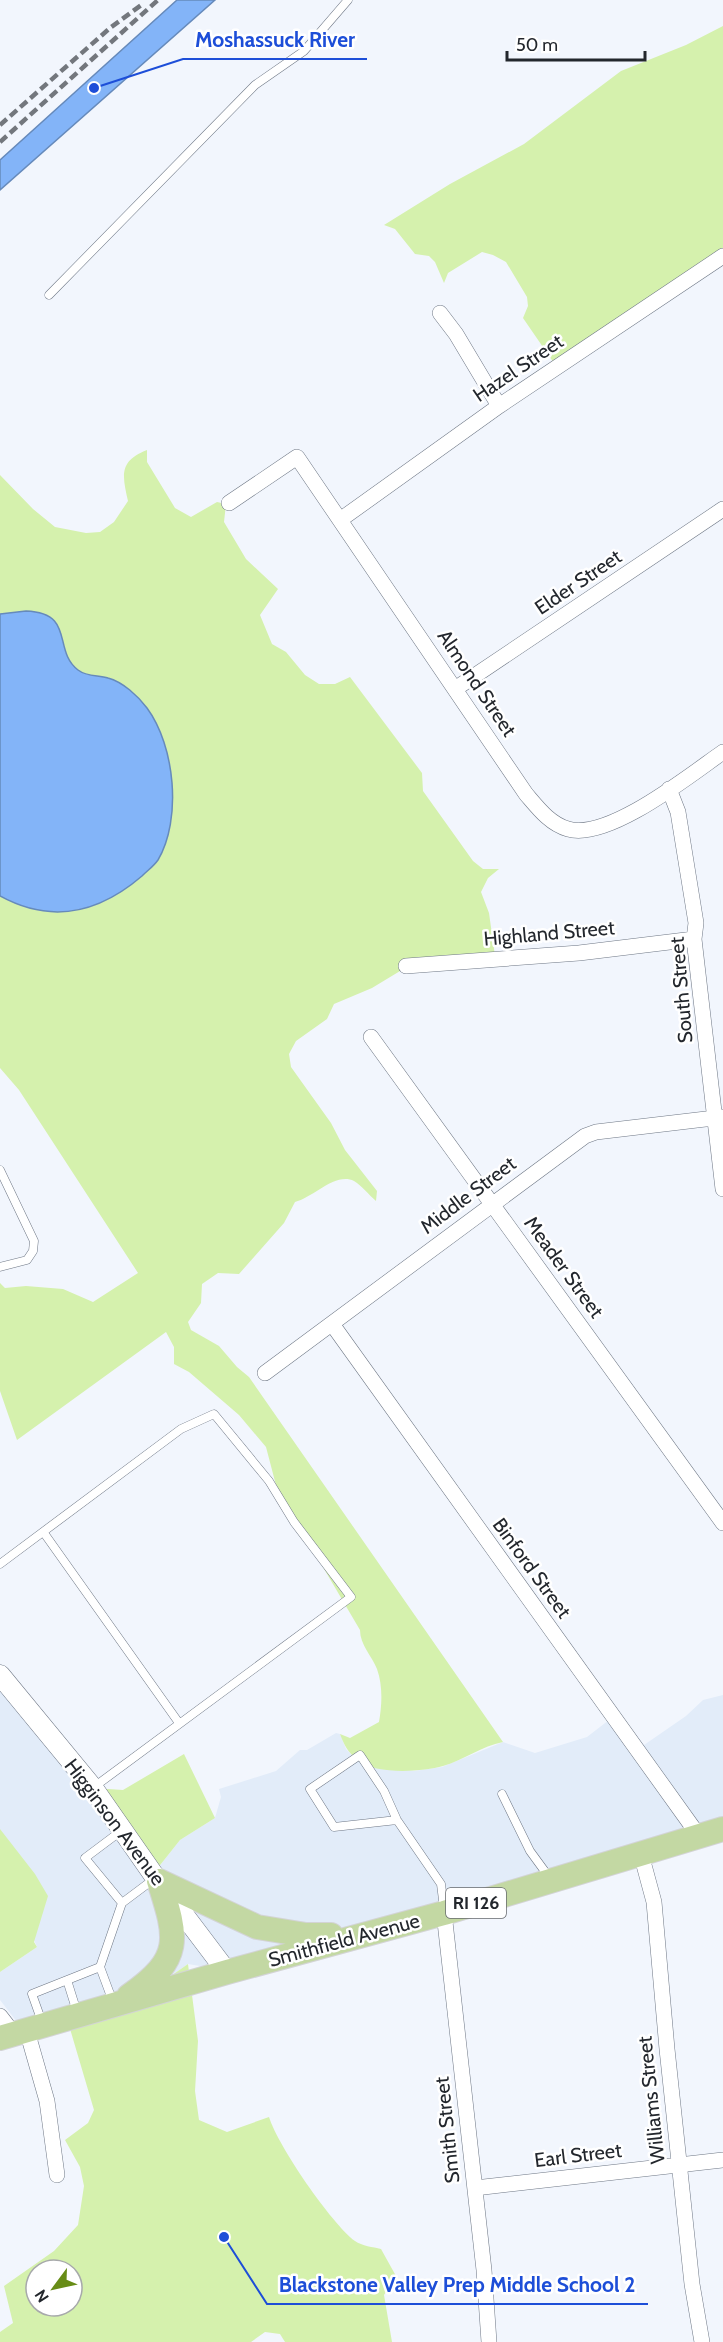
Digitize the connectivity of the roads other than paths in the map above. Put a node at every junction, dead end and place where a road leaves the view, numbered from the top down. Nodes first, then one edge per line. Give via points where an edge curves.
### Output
1 (348, 0) edge
2 (723, 256) edge
3 (49, 295) dead end
4 (440, 314) dead end
5 (499, 406) junction
6 (229, 503) dead end
7 (723, 509) edge
8 (340, 519) junction
9 (455, 689) junction
10 (723, 752) edge
11 (669, 789) junction
12 (694, 939) junction
13 (406, 966) dead end
14 (371, 1037) dead end
15 (719, 1117) edge
16 (0, 1170) edge
17 (723, 1189) edge
18 (492, 1203) junction
19 (0, 1267) edge
20 (332, 1324) junction
21 (265, 1372) dead end
22 (723, 1523) edge
23 (44, 1533) junction
24 (0, 1564) edge
25 (0, 1675) edge
26 (179, 1723) junction
27 (93, 1788) junction
28 (502, 1794) dead end
29 (397, 1820) junction
30 (723, 1829) edge
31 (123, 1830) junction
32 (699, 1836) junction
33 (641, 1854) junction
34 (157, 1879) junction
35 (552, 1880) junction
36 (122, 1903) junction
37 (444, 1913) junction
38 (355, 1937) junction
39 (100, 1967) junction
40 (227, 1972) junction
41 (68, 1980) junction
42 (115, 2006) junction
43 (78, 2016) junction
44 (17, 2029) edge
45 (723, 2160) edge
46 (679, 2164) junction
47 (57, 2175) dead end
48 (475, 2188) junction
49 (489, 2342) edge
50 (702, 2342) edge

1 - 3 lane via 304,51 255,85
2 - 5 street, Hazel Street
4 - 5 street
5 - 8 street, Hazel Street
6 - 8 street, Almond Street via 297,457
7 - 9 street, Elder Street
8 - 9 street, Almond Street
9 - 11 street, Almond Street via 526,794 554,823 577,831 601,828
10 - 11 street, Almond Street
11 - 12 street, South Street via 678,812 696,923
12 - 13 street, Highland Street via 579,953
12 - 15 street, South Street
14 - 18 street, Meader Street
15 - 17 street, South Street
15 - 18 street, Middle Street via 585,1136
16 - 19 lane via 34,1241 27,1260
18 - 20 street, Middle Street
18 - 22 street, Meader Street
20 - 21 street, Middle Street
20 - 32 street, Binford Street
23 - 24 lane
23 - 26 lane
23 - 26 lane via 181,1429 214,1414 269,1481 294,1522 351,1597
25 - 27 street, Higginson Avenue
26 - 27 lane
27 - 31 street, Higginson Avenue
28 - 35 lane via 530,1851
29 - 29 lane via 384,1791 360,1755 310,1789 334,1827
29 - 37 lane via 441,1884
30 - 32 main road, Smithfield Avenue / RI 126
31 - 34 street, Higginson Avenue
31 - 36 lane via 85,1858
32 - 33 main road, Smithfield Avenue / RI 126
33 - 35 main road, Smithfield Avenue / RI 126
33 - 46 street, Williams Street via 654,1902
34 - 36 lane
34 - 38 main road via 257,1928
34 - 40 street, Higginson Avenue
34 - 42 main road via 171,1915 172,1950 152,1979
35 - 37 main road, Smithfield Avenue / RI 126
36 - 39 lane
37 - 38 main road, Smithfield Avenue / RI 126
37 - 48 street, Smith Street
38 - 40 main road, Smithfield Avenue / RI 126
39 - 41 lane
39 - 42 lane
40 - 42 main road, Smithfield Avenue / RI 126
41 - 43 lane
41 - 44 lane via 32,1994
42 - 43 main road, Smithfield Avenue / RI 126
43 - 44 main road, Smithfield Avenue / RI 126
44 - 47 street via 47,2101
45 - 46 street, Earl Street
46 - 48 street, Earl Street
46 - 50 street, Williams Street
48 - 49 street, Smith Street

